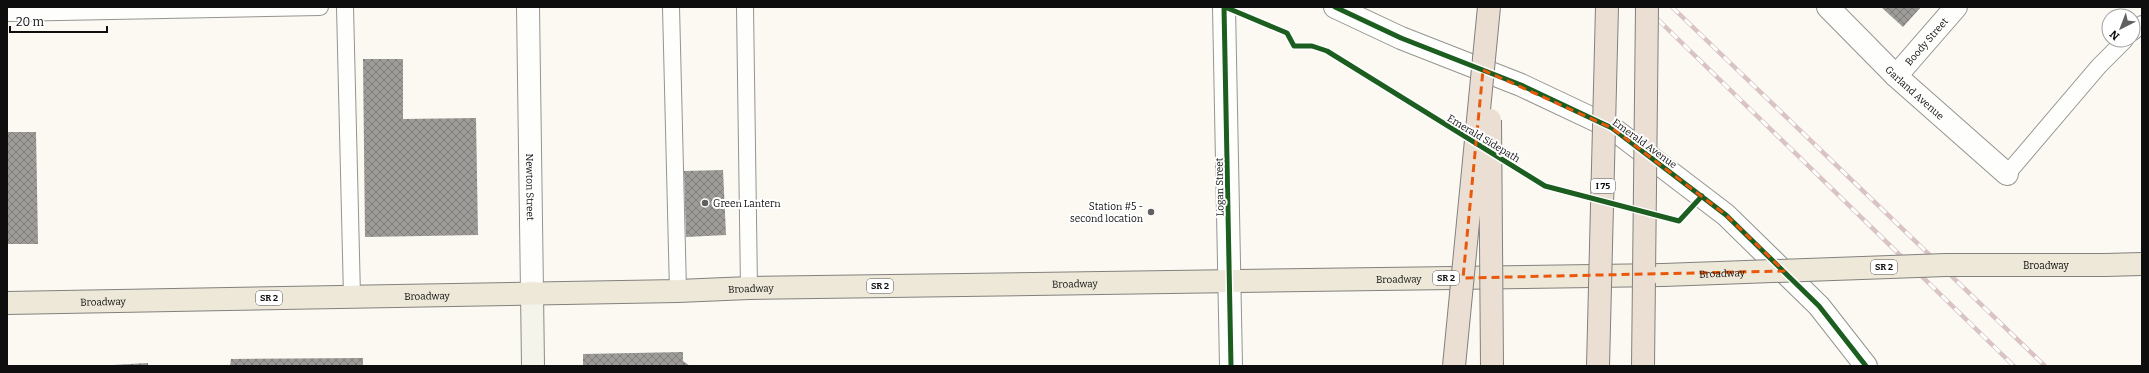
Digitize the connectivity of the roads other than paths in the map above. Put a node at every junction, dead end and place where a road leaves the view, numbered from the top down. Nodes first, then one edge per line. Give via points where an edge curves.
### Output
1 (320, 7) edge
2 (345, 7) edge
3 (528, 7) edge
4 (671, 7) edge
5 (745, 7) edge
6 (1224, 7) edge
7 (1335, 7) edge
8 (1489, 7) edge
9 (1607, 7) edge
10 (1647, 7) edge
11 (1828, 7) edge
12 (1956, 7) edge
13 (127, 9) edge
14 (8, 11) edge
15 (2117, 48) edge
16 (1896, 76) junction
17 (2007, 174) joint
18 (2142, 264) edge
19 (1228, 281) junction
20 (749, 288) junction
21 (678, 291) junction
22 (532, 292) junction
23 (352, 296) junction
24 (7, 303) edge
25 (533, 366) edge
26 (1231, 366) edge
27 (1454, 366) edge
28 (1492, 366) edge
29 (1598, 366) edge
30 (1643, 366) edge
31 (1866, 366) edge

1 - 13 lane
2 - 23 lane
3 - 22 street, Newton Street
4 - 21 lane
5 - 20 lane
6 - 19 street, Logan Street
7 - 31 street, Emerald Avenue via 1401,38 1522,85 1612,128 1726,215 1819,306
8 - 27 highway, bridge
8 - 28 highway, bridge
9 - 29 highway, I 75, bridge
10 - 30 highway, bridge
11 - 16 street, Garland Avenue
12 - 16 street, Boody Street
13 - 14 lane
15 - 17 lane
16 - 17 street, Garland Avenue
18 - 19 main road, Broadway / SR 2, bridge via 1946,265 1663,275
19 - 20 main road, Broadway / SR 2
19 - 26 street, Logan Street
20 - 21 main road, Broadway / SR 2
21 - 22 main road, Broadway / SR 2
22 - 23 main road, Broadway / SR 2
22 - 25 street, Newton Street
23 - 24 main road, Broadway / SR 2

